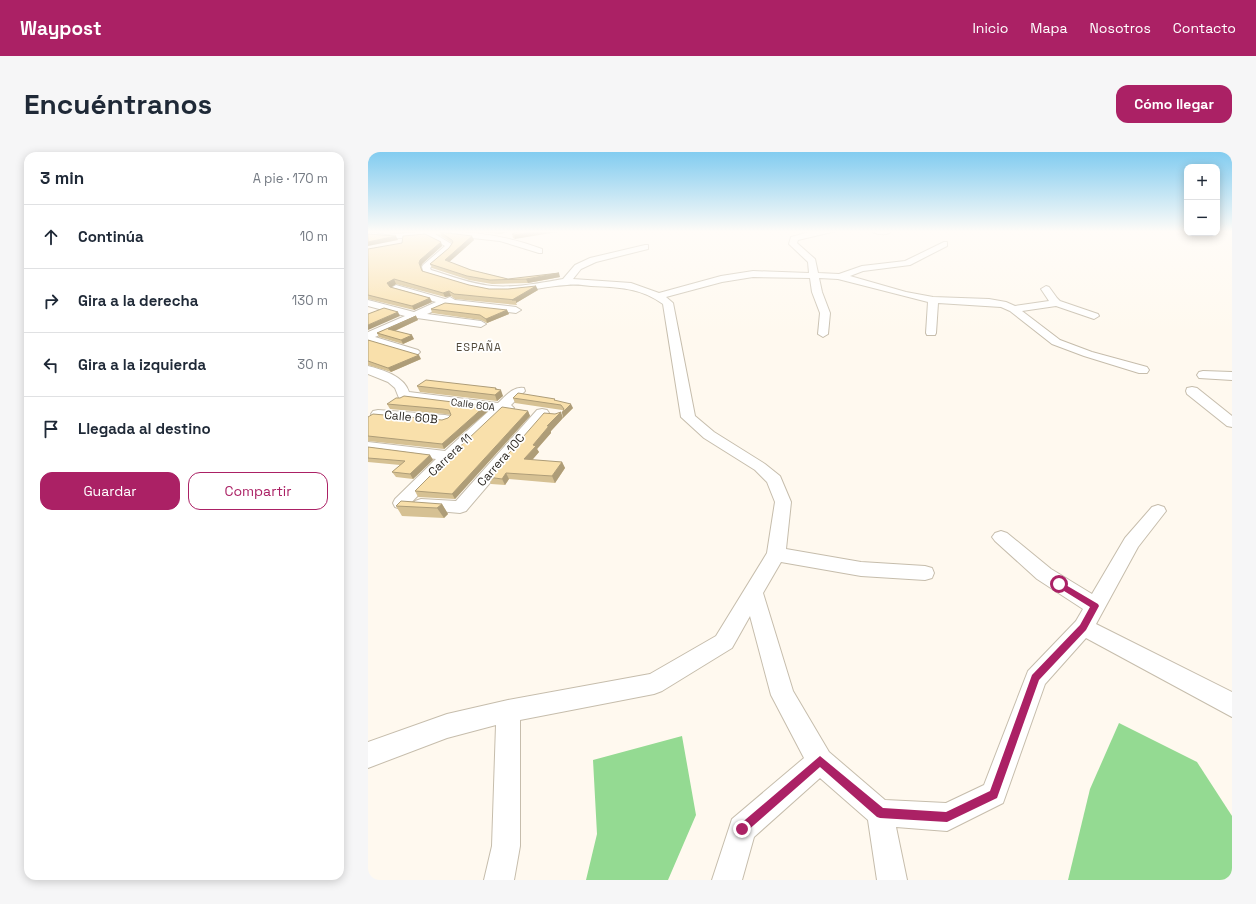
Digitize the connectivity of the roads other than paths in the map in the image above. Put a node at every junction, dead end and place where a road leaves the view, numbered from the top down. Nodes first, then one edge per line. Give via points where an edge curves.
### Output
1 (428, 265) edge
2 (582, 265) edge
3 (813, 265) edge
4 (888, 265) edge
5 (816, 275) junction
6 (838, 276) junction
7 (566, 282) junction
8 (479, 287) junction
9 (396, 288) edge
10 (1046, 290) dead end
11 (660, 296) junction
12 (933, 300) junction
13 (446, 302) junction
14 (368, 303) edge
15 (1057, 303) junction
16 (1014, 309) junction
17 (516, 310) dead end
18 (414, 315) junction
19 (1094, 316) dead end
20 (481, 324) dead end
21 (930, 333) dead end
22 (823, 334) dead end
23 (368, 337) edge
24 (414, 352) edge
25 (368, 370) edge
26 (1143, 370) dead end
27 (1203, 376) dead end
28 (1232, 376) edge
29 (518, 391) dead end
30 (1192, 391) dead end
31 (404, 395) junction
32 (500, 407) junction
33 (537, 412) joint
34 (373, 417) edge
35 (444, 420) edge
36 (1232, 423) edge
37 (368, 446) edge
38 (448, 456) junction
39 (401, 503) joint
40 (1158, 511) dead end
41 (1001, 537) dead end
42 (776, 554) junction
43 (925, 572) dead end
44 (753, 593) junction
45 (1095, 606) junction
46 (1083, 627) junction
47 (1230, 701) edge
48 (508, 710) junction
49 (368, 755) edge
50 (820, 761) junction
51 (880, 813) junction
52 (499, 880) edge
53 (726, 880) edge
54 (892, 880) edge

1 - 8 street via 427,272
2 - 7 street
3 - 5 street
4 - 6 street
5 - 6 street
5 - 11 street via 753,274 721,279
5 - 22 street via 817,292 825,313
6 - 12 street
7 - 8 street via 510,289
7 - 11 street via 630,285
8 - 13 street
9 - 13 street
10 - 15 street
11 - 42 street via 668,303 688,417 709,435 760,467 774,480 783,502
12 - 16 street via 989,302
12 - 21 street
13 - 17 street
13 - 18 street
14 - 18 street
15 - 16 street
15 - 19 street
16 - 26 street via 1056,342
18 - 20 street
18 - 23 street
23 - 24 street
25 - 31 street via 392,379 400,386
27 - 28 street
29 - 32 street, Carrera 11
30 - 36 street
31 - 32 street, Calle 60A
31 - 34 street
32 - 33 street, Calle 60A
32 - 38 street, Carrera 11
33 - 39 street, Carrera 10C via 460,507
34 - 35 street, Calle 60B
37 - 38 street
38 - 39 street, Carrera 11
40 - 45 street via 1131,543
41 - 45 street via 1044,574
42 - 43 street via 861,569
42 - 44 street
44 - 48 street via 724,642 654,684
44 - 50 street via 783,695
45 - 46 street
46 - 47 street
46 - 51 street via 1036,678 994,794 947,817
48 - 49 street via 447,726
48 - 52 street via 506,846
50 - 51 street
50 - 53 street via 742,829
51 - 54 street

